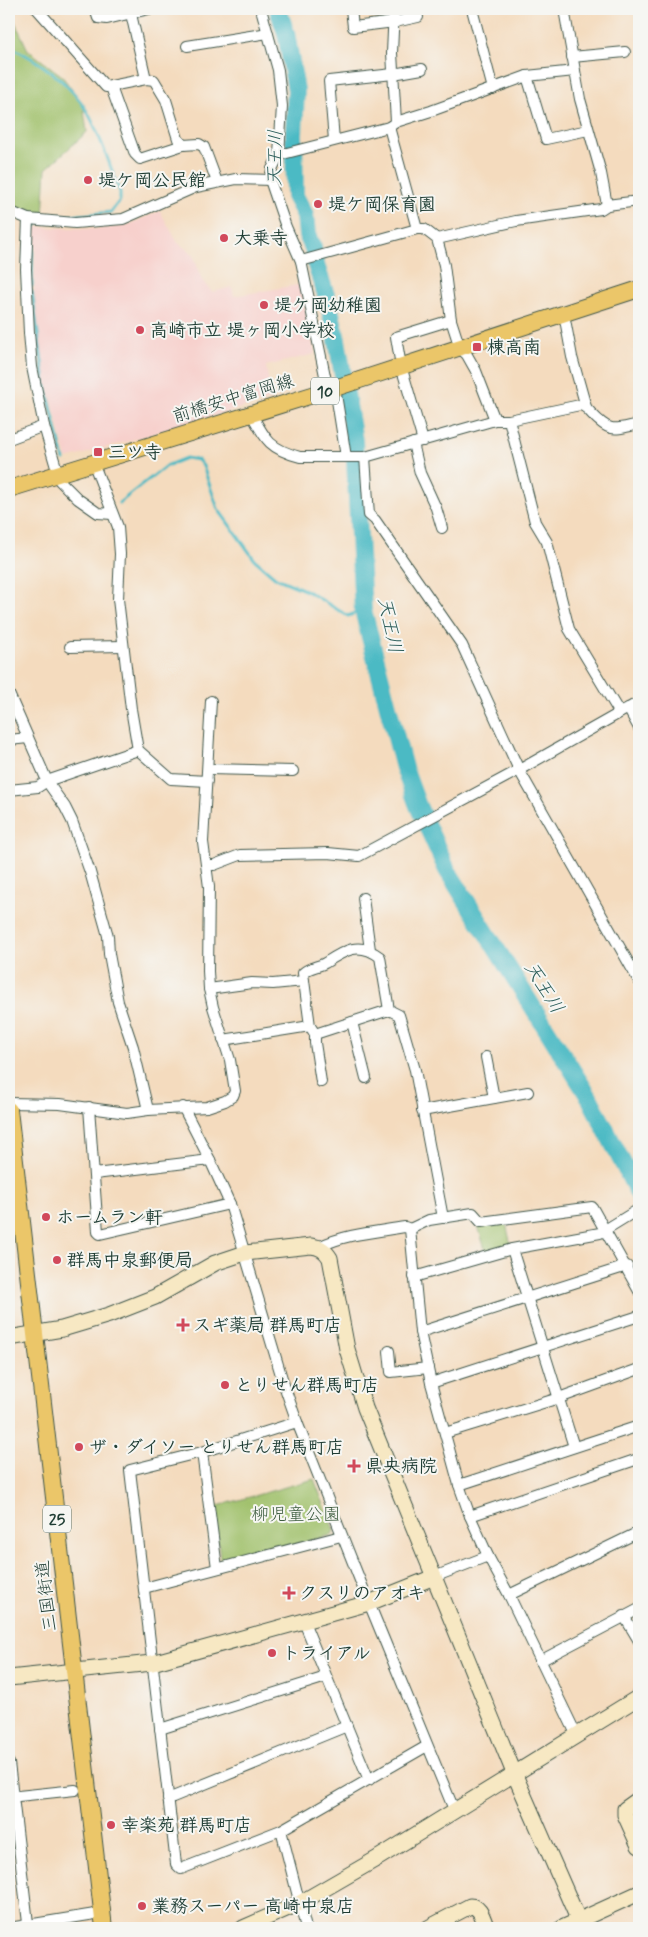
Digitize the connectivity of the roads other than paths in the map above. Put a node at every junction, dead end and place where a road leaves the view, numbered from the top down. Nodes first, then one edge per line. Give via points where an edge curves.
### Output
1 (37, 9) edge
2 (96, 9) edge
3 (149, 9) edge
4 (261, 9) edge
5 (351, 9) edge
6 (394, 9) edge
7 (472, 9) edge
8 (564, 9) edge
9 (131, 14) junction
10 (418, 17) dead end
11 (395, 22) junction
12 (268, 32) junction
13 (187, 46) dead end
14 (625, 52) dead end
15 (572, 57) junction
16 (422, 69) dead end
17 (575, 71) junction
18 (393, 74) junction
19 (527, 76) junction
20 (146, 79) junction
21 (111, 86) junction
22 (493, 89) junction
23 (392, 124) junction
24 (588, 130) junction
25 (334, 140) junction
26 (183, 145) junction
27 (279, 155) junction
28 (270, 180) junction
29 (217, 182) junction
30 (639, 201) edge
31 (607, 205) junction
32 (9, 211) edge
33 (28, 219) junction
34 (417, 229) junction
35 (437, 239) junction
36 (300, 261) junction
37 (639, 289) edge
38 (564, 314) junction
39 (451, 320) junction
40 (460, 348) junction
41 (401, 366) junction
42 (331, 389) junction
43 (586, 408) junction
44 (251, 413) junction
45 (495, 420) junction
46 (509, 420) junction
47 (639, 424) edge
48 (44, 426) junction
49 (9, 438) edge
50 (418, 442) junction
51 (346, 457) junction
52 (365, 457) junction
53 (93, 462) junction
54 (58, 473) junction
55 (9, 489) edge
56 (112, 514) junction
57 (442, 528) dead end
58 (70, 646) dead end
59 (122, 646) junction
60 (9, 694) edge
61 (211, 701) dead end
62 (639, 702) edge
63 (624, 710) junction
64 (639, 728) edge
65 (28, 738) junction
66 (9, 740) edge
67 (138, 750) junction
68 (208, 768) junction
69 (519, 770) junction
70 (293, 771) dead end
71 (47, 781) junction
72 (208, 781) junction
73 (9, 790) edge
74 (207, 865) junction
75 (364, 898) dead end
76 (370, 950) junction
77 (304, 981) junction
78 (639, 981) edge
79 (209, 989) junction
80 (389, 1010) junction
81 (352, 1022) junction
82 (313, 1030) junction
83 (223, 1040) junction
84 (486, 1057) dead end
85 (366, 1078) dead end
86 (321, 1082) dead end
87 (528, 1092) dead end
88 (494, 1098) junction
89 (9, 1103) edge
90 (89, 1107) junction
91 (183, 1107) junction
92 (9, 1110) edge
93 (148, 1110) junction
94 (422, 1111) junction
95 (210, 1160) junction
96 (95, 1174) junction
97 (230, 1204) junction
98 (639, 1209) edge
99 (443, 1218) junction
100 (410, 1229) junction
101 (605, 1229) junction
102 (319, 1247) junction
103 (512, 1249) junction
104 (244, 1252) junction
105 (627, 1266) junction
106 (414, 1277) junction
107 (639, 1291) edge
108 (527, 1298) junction
109 (639, 1316) edge
110 (420, 1332) junction
111 (34, 1335) junction
112 (9, 1338) edge
113 (542, 1348) junction
114 (389, 1351) dead end
115 (428, 1368) junction
116 (639, 1369) edge
117 (431, 1383) junction
118 (559, 1398) junction
119 (297, 1422) junction
120 (639, 1426) edge
121 (445, 1433) junction
122 (574, 1448) junction
123 (202, 1452) junction
124 (639, 1462) edge
125 (459, 1485) junction
126 (470, 1516) junction
127 (639, 1532) edge
128 (341, 1536) junction
129 (488, 1556) junction
130 (217, 1568) junction
131 (434, 1578) junction
132 (144, 1588) junction
133 (509, 1595) junction
134 (369, 1604) junction
135 (639, 1609) edge
136 (624, 1616) junction
137 (304, 1622) junction
138 (639, 1641) edge
139 (540, 1661) junction
140 (152, 1663) junction
141 (75, 1671) junction
142 (326, 1677) junction
143 (9, 1678) edge
144 (639, 1697) edge
145 (347, 1726) junction
146 (160, 1729) junction
147 (577, 1736) junction
148 (427, 1746) junction
149 (9, 1762) edge
150 (514, 1773) junction
151 (369, 1780) junction
152 (75, 1790) dead end
153 (11, 1797) edge
154 (639, 1798) edge
155 (168, 1799) junction
156 (455, 1812) junction
157 (281, 1830) junction
158 (639, 1846) edge
159 (20, 1868) junction
160 (9, 1870) edge
161 (639, 1893) edge
162 (300, 1903) junction
163 (102, 1921) edge
164 (28, 1923) junction
165 (581, 1924) edge
166 (9, 1928) edge
167 (242, 1928) edge
168 (306, 1928) edge
169 (428, 1928) edge
170 (487, 1928) edge
171 (562, 1928) edge

1 - 21 street via 106,87
2 - 9 street via 98,18
3 - 9 street
4 - 12 street
5 - 11 street via 353,27
6 - 11 street
7 - 22 street
8 - 15 street
9 - 20 street
10 - 11 street
11 - 18 street
12 - 13 street
12 - 27 street via 282,100
14 - 15 street
15 - 17 street
16 - 18 street
17 - 19 street
17 - 24 street
18 - 23 street
18 - 25 street via 328,81
19 - 22 street
19 - 24 street via 546,139
20 - 21 street
20 - 26 street via 154,80 166,100 178,139
21 - 26 street via 140,159
22 - 23 street
23 - 25 street
23 - 34 street
24 - 31 street
25 - 27 street
26 - 29 street via 199,144 204,147
27 - 28 street
28 - 29 street
28 - 36 street
29 - 33 street via 196,187 123,219 75,222
30 - 31 street
31 - 35 street via 601,209 516,221
32 - 33 street
33 - 48 street via 28,334
34 - 35 street via 424,229
34 - 36 street
35 - 39 street
36 - 42 street
37 - 38 main road, 前橋安中富岡線 / 10
38 - 40 main road, 前橋安中富岡線 / 10
38 - 43 street
39 - 40 street
39 - 41 street via 396,337
40 - 41 main road, 前橋安中富岡線 / 10
40 - 45 street via 476,371
41 - 42 main road, 前橋安中富岡線 / 10
41 - 50 street
42 - 44 main road, 前橋安中富岡線 / 10
42 - 51 street
43 - 46 street via 580,405
43 - 47 street via 609,429
44 - 51 street via 264,438 280,450 300,457
44 - 53 main road, 前橋安中富岡線 / 10
45 - 46 street
45 - 50 street
46 - 63 street via 535,522 547,542 569,629
48 - 49 street
48 - 54 street
50 - 52 street
50 - 57 street via 420,473
51 - 52 street
52 - 69 street via 369,515 462,645
53 - 54 main road, 前橋安中富岡線 / 10
53 - 56 street
54 - 55 main road, 前橋安中富岡線 / 10
54 - 56 street via 60,481 78,499 98,513
56 - 59 street via 118,527
58 - 59 street
59 - 67 street
60 - 65 street
61 - 68 street
62 - 63 street
63 - 64 street
63 - 69 street
65 - 66 street
65 - 71 street
67 - 71 street
67 - 72 street via 171,779
68 - 70 street
68 - 72 street
69 - 74 street via 359,856 328,853 240,855
69 - 78 street
71 - 73 street via 38,787
71 - 93 street via 66,807 90,872 108,936 118,1002
72 - 74 street via 204,842
74 - 79 street
75 - 76 street
76 - 77 street via 365,948 336,954 324,964 303,973
76 - 80 street via 380,957
77 - 79 street
77 - 82 street
79 - 83 street
80 - 81 street
80 - 94 street via 399,1015 402,1024
81 - 82 street
81 - 85 street
82 - 83 street
82 - 86 street
83 - 91 street via 232,1069 234,1096 207,1107
84 - 88 street
87 - 88 street
88 - 94 street
89 - 90 street
90 - 93 street via 127,1113
90 - 96 street
91 - 93 street
91 - 95 street
92 - 111 main road, 三国街道 / 25
94 - 99 street
95 - 96 street
95 - 97 street
96 - 97 street via 100,1234
97 - 104 street
98 - 101 street
99 - 100 street via 423,1222
99 - 101 street via 473,1213 481,1222 592,1207
100 - 102 street via 405,1227 357,1235
100 - 106 street
101 - 103 street via 600,1233
101 - 105 street
102 - 104 street
102 - 131 street via 330,1258 347,1349 365,1408
103 - 106 street
103 - 108 street
104 - 111 street via 215,1263 155,1297 94,1321
104 - 119 street
105 - 107 street
105 - 108 street
106 - 110 street
108 - 110 street
108 - 113 street
109 - 113 street
110 - 115 street
111 - 112 street
111 - 141 main road, 三国街道 / 25
113 - 117 street
113 - 118 street
114 - 115 street via 390,1372
115 - 117 street
116 - 118 street
117 - 121 street
118 - 121 street
118 - 122 street
119 - 123 street
119 - 128 street
120 - 122 street
121 - 125 street
122 - 125 street
123 - 130 street
123 - 132 street via 130,1470
124 - 126 street via 638,1459
125 - 126 street
126 - 129 street
127 - 133 street
128 - 130 street
128 - 134 street
129 - 131 street
129 - 133 street
130 - 132 street
131 - 134 street
131 - 150 street
132 - 140 street
133 - 139 street
134 - 137 street
134 - 148 street
135 - 136 street
136 - 138 street
136 - 139 street
137 - 140 street
137 - 142 street
139 - 147 street
140 - 141 street
140 - 146 street
141 - 143 street
141 - 163 main road, 三国街道 / 25
142 - 145 street
142 - 146 street
144 - 147 street
145 - 151 street
145 - 155 street
146 - 155 street
147 - 150 street
148 - 151 street
148 - 156 street
149 - 153 street
150 - 156 street
150 - 165 street
151 - 157 street
152 - 153 street
153 - 159 street
154 - 158 street via 625,1809 625,1815
155 - 157 street via 176,1864 181,1868
156 - 162 street
157 - 162 street
159 - 160 street
159 - 164 street
161 - 165 street
162 - 167 street
162 - 168 street
163 - 164 street
164 - 166 street
165 - 171 street
169 - 170 street via 474,1906

